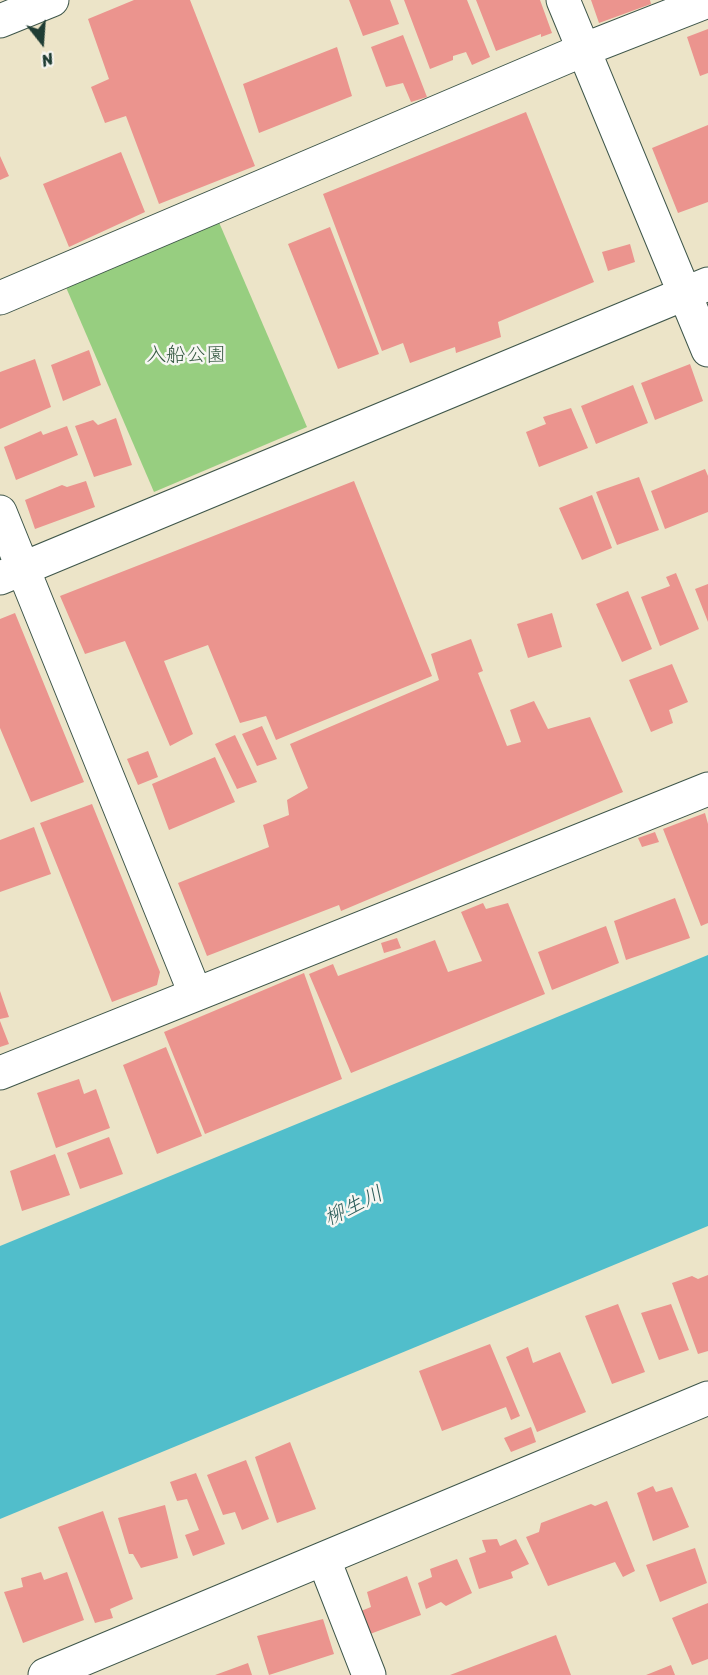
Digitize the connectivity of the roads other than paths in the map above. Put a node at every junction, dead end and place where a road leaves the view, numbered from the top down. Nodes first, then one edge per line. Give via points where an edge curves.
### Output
1 (52, 0) edge
2 (562, 0) edge
3 (708, 1) edge
4 (0, 21) edge
5 (583, 50) junction
6 (696, 289) edge
7 (0, 298) edge
8 (708, 350) edge
9 (0, 512) edge
10 (11, 574) edge
11 (708, 789) edge
12 (195, 993) junction
13 (0, 1073) edge
14 (708, 1398) edge
15 (324, 1560) junction
16 (45, 1675) edge
17 (369, 1675) edge

1 - 4 street
2 - 5 street
3 - 5 street
5 - 6 street
5 - 7 street
6 - 8 street
6 - 10 street
9 - 10 street
10 - 12 street
11 - 12 street
12 - 13 street
14 - 15 street
15 - 16 street
15 - 17 street

